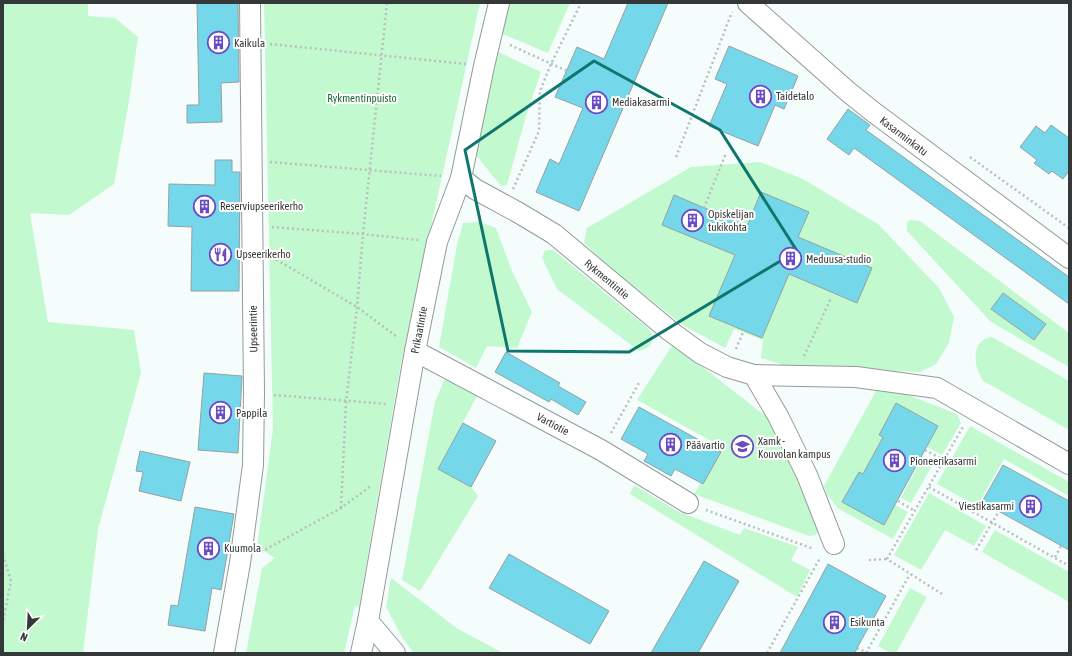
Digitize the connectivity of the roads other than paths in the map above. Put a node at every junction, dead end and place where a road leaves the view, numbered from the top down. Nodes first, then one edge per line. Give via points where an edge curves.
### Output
1 (250, 3) edge
2 (499, 3) edge
3 (741, 4) edge
4 (461, 178) junction
5 (1069, 258) edge
6 (415, 351) junction
7 (754, 375) junction
8 (1069, 464) edge
9 (688, 503) road end
10 (828, 548) road end
11 (368, 621) junction
12 (224, 653) edge
13 (361, 653) edge
14 (395, 653) edge

1 - 12 street, Upseerintie via 253,465 240,563
2 - 4 street, Prikaatintie
3 - 5 street, Kasarminkatu via 872,112
4 - 6 street, Prikaatintie via 437,242
4 - 7 street, Rykmentintie via 475,189 554,234 700,353 727,367
6 - 9 street, Vartiotie via 601,450
6 - 11 street, Prikaatintie
7 - 8 street, Rykmentintie via 856,377 937,388
7 - 10 street via 807,474
11 - 13 street, Prikaatintie
11 - 14 street

